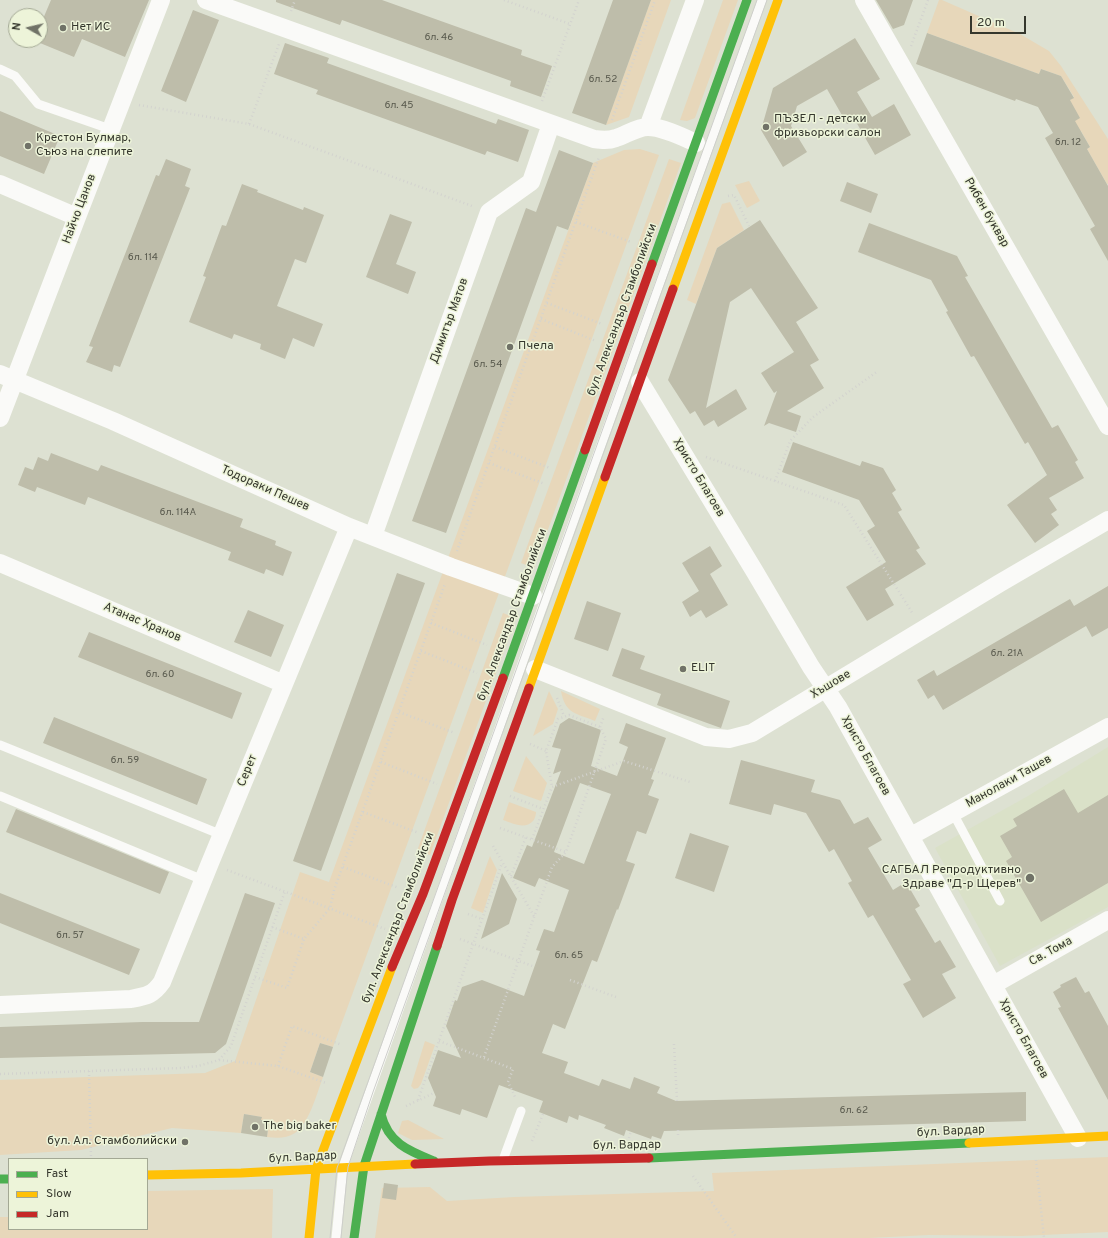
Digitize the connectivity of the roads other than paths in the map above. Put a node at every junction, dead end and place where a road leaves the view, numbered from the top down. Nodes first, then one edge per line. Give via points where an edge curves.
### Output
1 (161, 0) edge
2 (206, 0) edge
3 (695, 0) edge
4 (747, 0) edge
5 (762, 0) edge
6 (778, 0) edge
7 (864, 0) edge
8 (0, 69) edge
9 (544, 121) junction
10 (648, 127) junction
11 (110, 129) junction
12 (696, 142) junction
13 (0, 184) edge
14 (76, 217) junction
15 (7, 377) edge
16 (640, 382) junction
17 (0, 418) edge
18 (1108, 426) edge
19 (1108, 520) edge
20 (349, 527) junction
21 (373, 536) junction
22 (0, 563) edge
23 (533, 596) junction
24 (535, 669) junction
25 (284, 684) junction
26 (825, 689) junction
27 (1108, 727) edge
28 (0, 745) edge
29 (0, 796) edge
30 (952, 813) junction
31 (222, 835) junction
32 (910, 836) junction
33 (206, 872) junction
34 (1000, 901) dead end
35 (1108, 920) edge
36 (993, 984) junction
37 (0, 1005) edge
38 (521, 1111) road end
39 (381, 1114) junction
40 (1108, 1136) edge
41 (1078, 1138) junction
42 (503, 1160) junction
43 (438, 1163) junction
44 (364, 1166) junction
45 (343, 1167) junction
46 (316, 1169) junction
47 (148, 1175) edge
48 (308, 1238) edge
49 (336, 1238) edge
50 (354, 1238) edge

1 - 11 street, Найчо Цанов
2 - 9 street
3 - 10 street
4 - 12 street, бул. Александър Стамболийски
5 - 45 lane
6 - 16 street
7 - 18 street, Рибен буквар
8 - 11 lane via 14,76 38,104
9 - 10 street via 594,139 605,140
9 - 21 street, Димитър Матов via 530,182 489,212
10 - 12 street
11 - 14 street, Найчо Цанов
12 - 23 street, бул. Александър Стамболийски
13 - 14 street
14 - 15 street, Найчо Цанов
15 - 17 street, Найчо Цанов
15 - 20 street, Тодораки Пешев via 113,421
16 - 24 street
16 - 26 street, Христо Благоев
19 - 26 street, Хъшове
20 - 21 street, Тодораки Пешев
20 - 25 street, Серет
21 - 23 street, Тодораки Пешев
22 - 25 street, Атанас Хранов
23 - 46 street, бул. Александър Стамболийски via 423,894 386,983
24 - 26 street, Хъшове via 706,737 728,739 752,733
24 - 39 street via 452,900
25 - 31 street, Серет
26 - 32 street, Христо Благоев via 838,707
27 - 30 street, Манолаки Ташев
28 - 31 lane
29 - 33 lane
30 - 32 street, Манолаки Ташев
30 - 34 lane
31 - 33 street, Серет
32 - 36 street, Христо Благоев
33 - 37 street, Серет via 162,982 156,991 146,996 131,998
35 - 36 street, Св. Тома
36 - 41 street, Христо Благоев
38 - 42 lane
39 - 43 street via 385,1127 395,1140 408,1151
39 - 44 street
40 - 41 street, бул. Вардар
41 - 42 street, бул. Вардар via 679,1157
42 - 43 street, бул. Вардар
43 - 44 street, бул. Вардар
44 - 45 street, бул. Вардар
44 - 50 street
45 - 46 street, бул. Вардар
45 - 49 lane
46 - 47 street, бул. Вардар
46 - 48 street, бул. Александър Стамболийски

